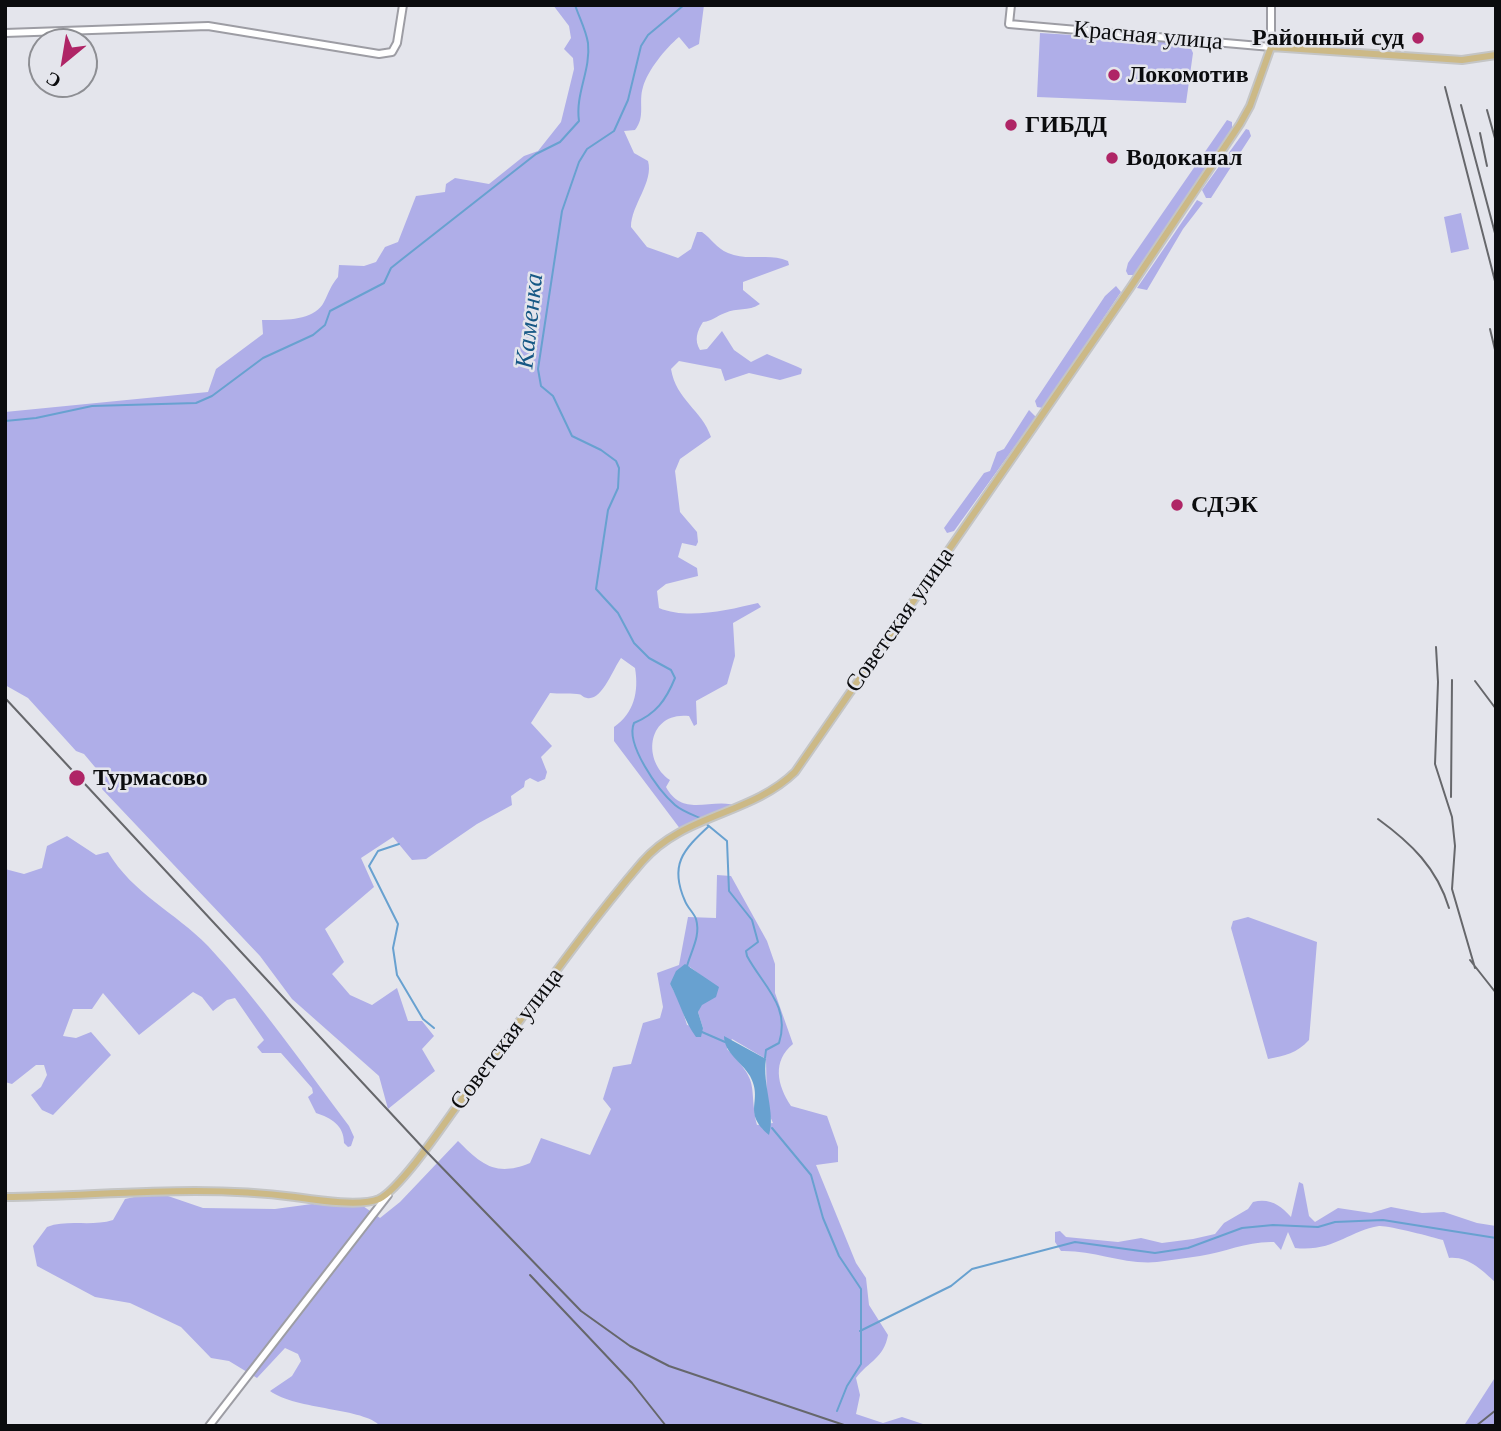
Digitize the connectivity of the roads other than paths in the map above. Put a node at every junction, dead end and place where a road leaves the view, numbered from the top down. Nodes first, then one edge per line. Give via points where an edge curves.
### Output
1 (403, 5) edge
2 (1011, 5) edge
3 (1271, 5) edge
4 (5, 33) edge
5 (1271, 47) junction
6 (1496, 55) edge
7 (389, 1192) junction
8 (5, 1197) edge
9 (209, 1426) edge

1 - 4 street via 397,43 392,52 379,54 208,26
2 - 5 street, Красная улица via 1009,24
3 - 5 street, Советская улица
5 - 6 main road, Красная улица via 1462,60
5 - 7 main road, Советская улица via 1240,124 794,772 768,794 663,841
7 - 8 main road via 366,1202 243,1190
7 - 9 street

